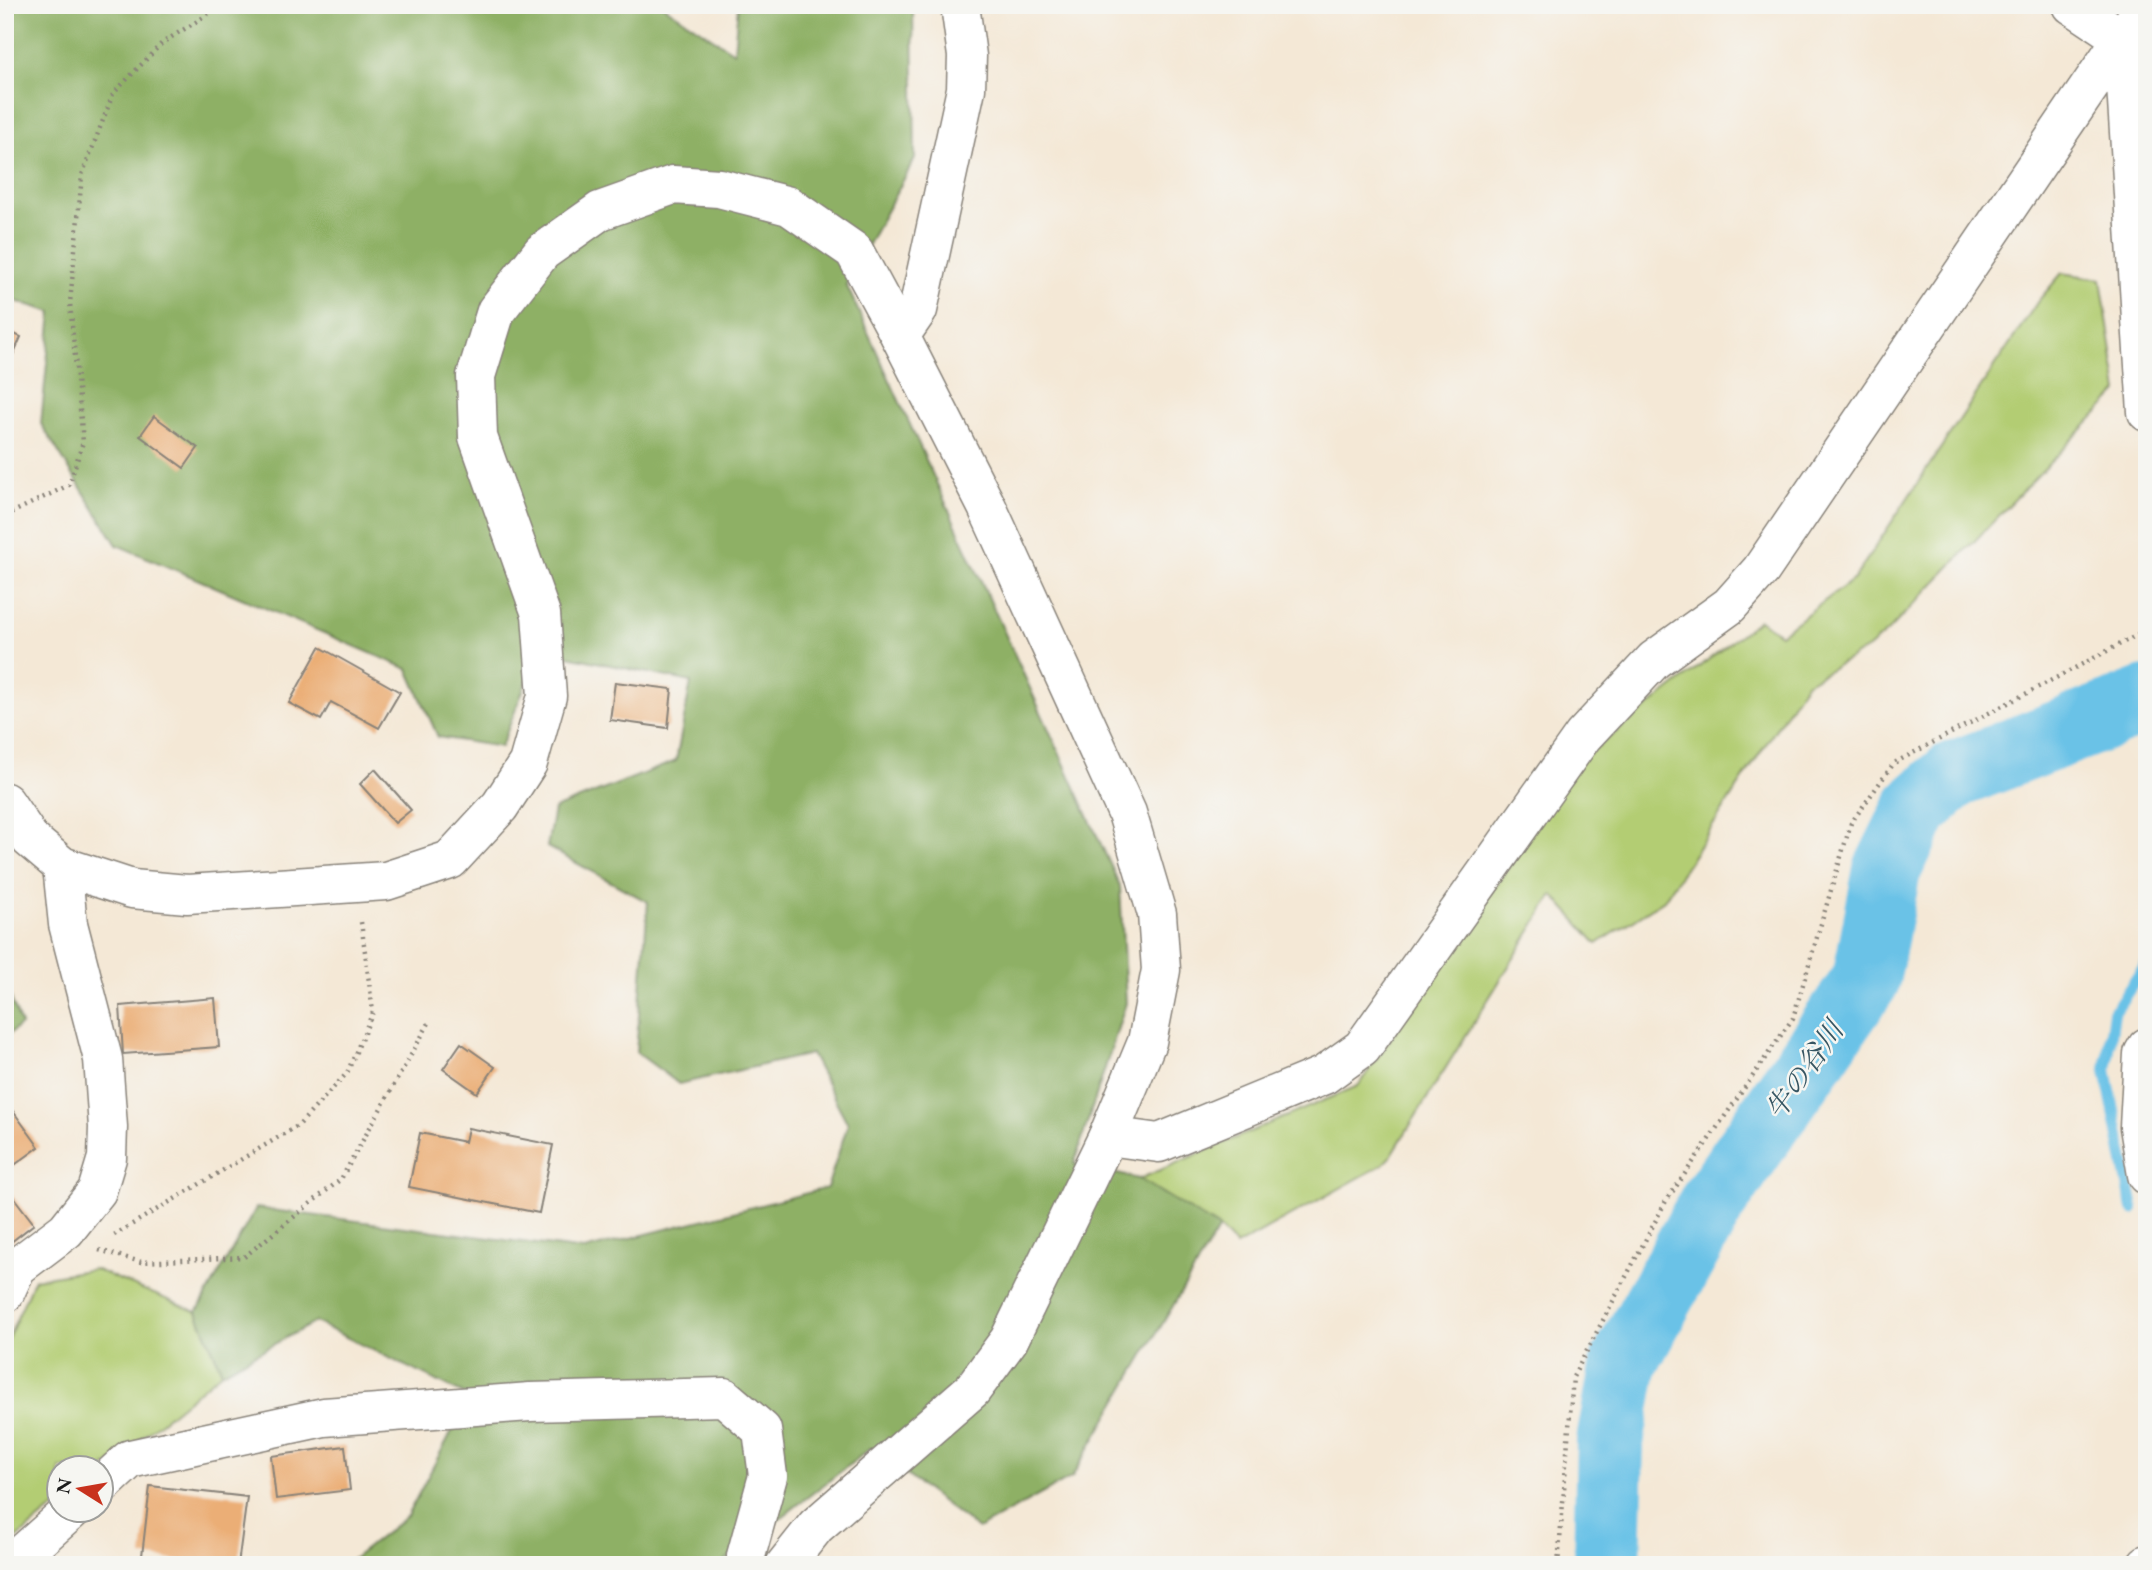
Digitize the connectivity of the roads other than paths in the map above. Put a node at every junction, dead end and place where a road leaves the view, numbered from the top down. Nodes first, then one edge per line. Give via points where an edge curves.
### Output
1 (960, 5) edge
2 (2072, 5) edge
3 (2145, 5) edge
4 (2123, 39) junction
5 (900, 336) junction
6 (2147, 412) edge
7 (5, 802) edge
8 (62, 866) junction
9 (2147, 1047) edge
10 (1108, 1136) junction
11 (2147, 1175) edge
12 (5, 1293) edge
13 (116, 1472) edge
14 (56, 1524) edge
15 (10, 1565) edge
16 (747, 1565) edge
17 (785, 1565) edge

1 - 5 street via 966,89 918,310
2 - 4 street
3 - 4 street
4 - 6 street
4 - 10 street via 1761,570 1728,606 1654,660 1583,736 1362,1048 1324,1075 1159,1143
5 - 8 street via 854,251 789,206 719,188 673,186 600,211 542,252 496,311 476,376 478,437 541,614 547,696 528,764 500,806 450,860 386,881 187,894 132,888
5 - 10 street via 987,507 1127,813 1157,914 1161,970 1147,1042
7 - 8 street via 30,839
8 - 12 street via 68,924 103,1059 107,1158 97,1191 65,1230 18,1267
9 - 11 street via 2139,1127
10 - 17 street via 1009,1340 972,1390 816,1525
13 - 16 street via 130,1459 324,1417 530,1402 724,1397 762,1430 768,1476
14 - 15 street

